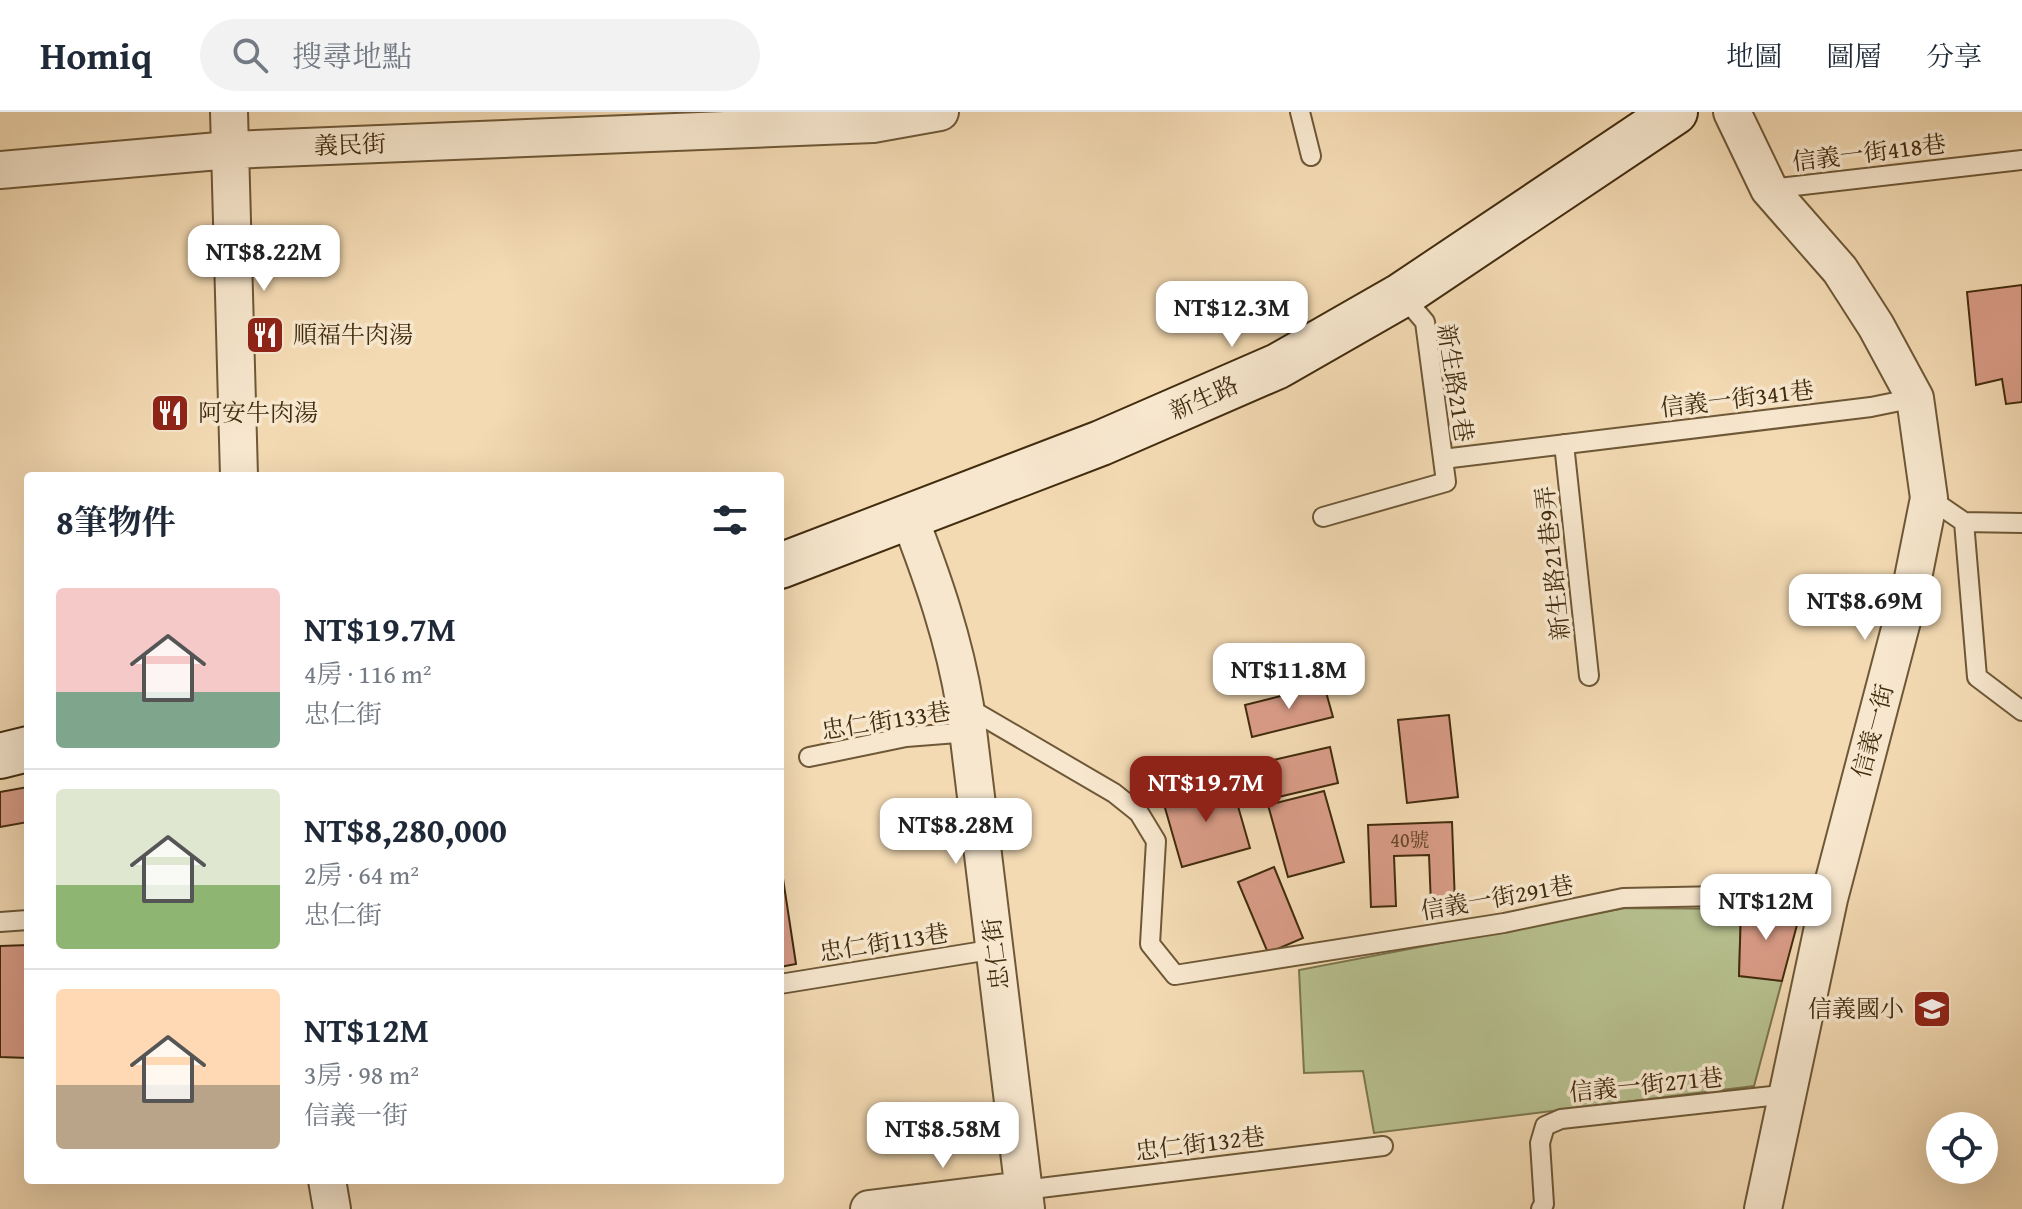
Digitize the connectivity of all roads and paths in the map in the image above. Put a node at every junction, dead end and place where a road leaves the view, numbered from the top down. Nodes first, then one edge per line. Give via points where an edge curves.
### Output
1 (229, 112) edge
2 (940, 112) edge
3 (1300, 112) edge
4 (1675, 112) edge
5 (1732, 112) edge
6 (796, 120) edge
7 (230, 150) junction
8 (1311, 156) dead end
9 (2022, 160) edge
10 (0, 170) edge
11 (1769, 189) junction
12 (1402, 295) junction
13 (1915, 398) junction
14 (1564, 444) junction
15 (1443, 459) junction
16 (239, 472) edge
17 (1929, 498) junction
18 (909, 517) junction
19 (1323, 517) dead end
20 (1964, 522) junction
21 (2022, 523) edge
22 (784, 564) edge
23 (1589, 676) dead end
24 (2022, 711) edge
25 (968, 719) junction
26 (809, 757) dead end
27 (1829, 899) junction
28 (24, 920) edge
29 (0, 922) edge
30 (996, 949) junction
31 (784, 983) edge
32 (1789, 1094) junction
33 (1383, 1146) dead end
34 (328, 1184) edge
35 (1025, 1200) edge
36 (332, 1209) edge
37 (869, 1209) edge
38 (1541, 1209) edge
39 (1763, 1209) edge

1 - 7 street
2 - 6 street, 義民街 via 873,124
3 - 8 lane
4 - 12 main road, 新生路
5 - 11 street, 信義一街
6 - 7 street, 義民街
7 - 10 street, 義民街
7 - 16 street
9 - 11 lane, 信義一街418巷
11 - 13 street, 信義一街 via 1840,270
12 - 15 lane, 新生路21巷 via 1425,322
12 - 18 main road, 新生路 via 1278,366 1101,443
13 - 14 lane, 信義一街341巷
13 - 17 street, 信義一街
14 - 15 lane, 新生路21巷
14 - 23 lane, 新生路21巷9弄
15 - 19 lane via 1446,482
17 - 20 lane
17 - 27 street, 信義一街 via 1912,583
18 - 22 main road, 新生路
18 - 25 street, 忠仁街 via 957,655
20 - 21 lane
20 - 24 lane via 1977,677
25 - 26 lane, 忠仁街133巷
25 - 27 lane, 信義一街291巷 via 1114,793 1139,813 1156,841 1150,944 1175,975 1504,923 1623,898
25 - 30 street, 忠仁街
27 - 32 street, 信義一街
28 - 29 lane
30 - 31 lane, 忠仁街113巷
30 - 35 street, 忠仁街
32 - 38 lane, 信義一街271巷 via 1561,1119 1545,1126 1540,1143
32 - 39 street, 信義一街
33 - 35 lane, 忠仁街132巷
34 - 36 street
35 - 37 street

